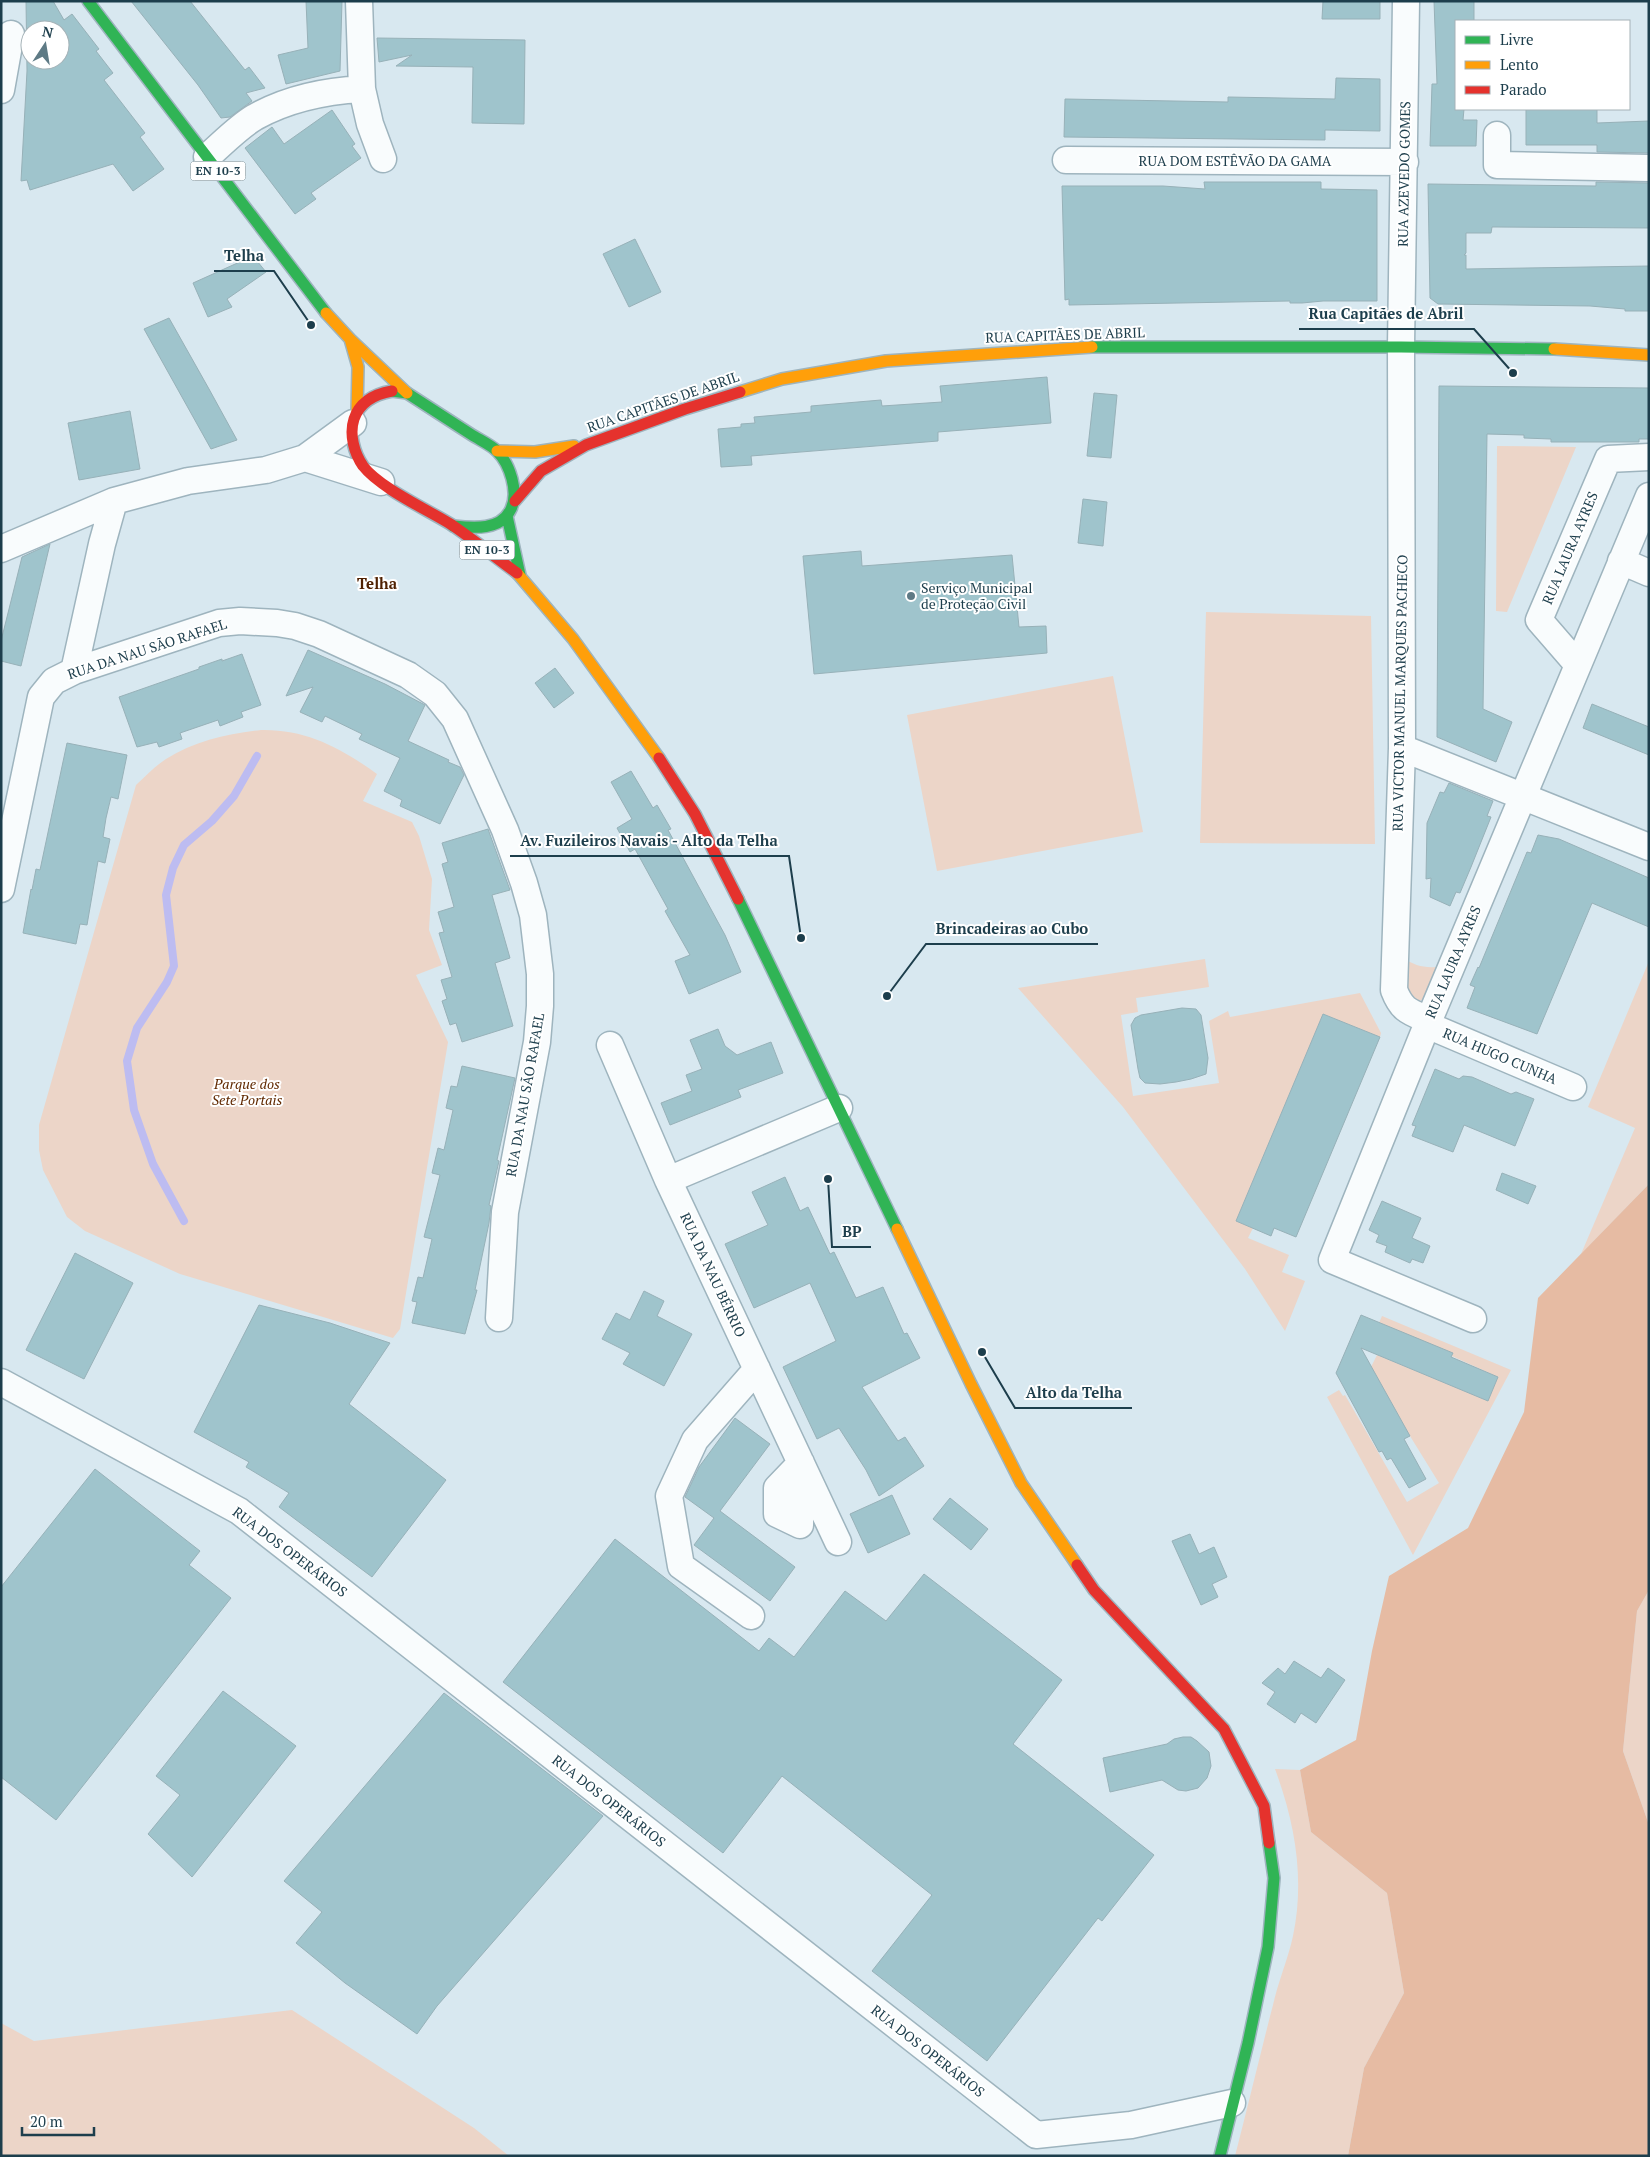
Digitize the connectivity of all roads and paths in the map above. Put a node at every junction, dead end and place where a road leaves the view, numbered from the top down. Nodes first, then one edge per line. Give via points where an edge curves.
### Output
1 (88, 1) edge
2 (359, 1) edge
3 (1406, 1) edge
4 (11, 34) dead end
5 (362, 89) junction
6 (1, 90) edge
7 (1498, 135) dead end
8 (207, 157) junction
9 (383, 158) dead end
10 (1066, 160) dead end
11 (1405, 162) junction
12 (1649, 168) edge
13 (350, 339) junction
14 (1402, 347) junction
15 (1649, 355) edge
16 (407, 394) junction
17 (355, 417) junction
18 (586, 445) junction
19 (497, 451) junction
20 (1649, 457) edge
21 (305, 458) junction
22 (381, 482) junction
23 (1649, 496) edge
24 (114, 501) junction
25 (515, 501) junction
26 (508, 516) junction
27 (453, 526) junction
28 (1, 549) edge
29 (1622, 562) junction
30 (1649, 573) edge
31 (520, 575) junction
32 (1578, 665) junction
33 (74, 672) junction
34 (1402, 748) junction
35 (1523, 795) junction
36 (1649, 846) edge
37 (1, 889) edge
38 (1428, 1023) junction
39 (610, 1045) dead end
40 (1573, 1087) dead end
41 (838, 1108) junction
42 (668, 1180) junction
43 (499, 1318) dead end
44 (1473, 1319) dead end
45 (757, 1369) junction
46 (1, 1382) edge
47 (838, 1542) dead end
48 (751, 1616) dead end
49 (1232, 2103) junction
50 (1220, 2156) edge

1 - 8 main road, EN 10-3
2 - 5 street
3 - 11 street, RUA AZEVEDO GOMES
4 - 6 street
5 - 8 street via 305,96 254,118
5 - 9 street via 370,124
7 - 12 street via 1497,165
8 - 13 main road, EN 10-3 via 314,298
10 - 11 street, RUA DOM ESTÊVÃO DA GAMA
11 - 14 street, RUA AZEVEDO GOMES
13 - 16 main road, EN 10-3
13 - 17 main road, EN 10-3 via 358,367
14 - 15 main road, RUA CAPITÃES DE ABRIL via 1589,350
14 - 18 main road, RUA CAPITÃES DE ABRIL via 1071,347 886,361 782,379 685,409
14 - 34 street, RUA VICTOR MANUEL MARQUES PACHECO
16 - 17 main road, EN 10-3 via 380,393 368,400
16 - 19 main road, EN 10-3
17 - 21 street
17 - 22 main road, EN 10-3 via 352,436 356,452 364,467
18 - 19 main road via 535,452
18 - 25 main road, RUA CAPITÃES DE ABRIL via 541,472
19 - 25 main road, EN 10-3 via 507,464 514,482
20 - 32 street, RUA LAURA AYRES via 1608,459 1539,620
21 - 22 street
21 - 24 street via 266,470 188,481
22 - 27 main road, EN 10-3
23 - 29 street, RUA LAURA AYRES
24 - 28 street
24 - 33 street
25 - 26 main road, RUA CAPITÃES DE ABRIL
26 - 27 main road, EN 10-3 via 494,525 477,528
26 - 31 main road, EN 10-3
27 - 31 main road, EN 10-3
29 - 30 street
29 - 32 street, RUA LAURA AYRES
31 - 41 main road, EN 10-3 via 574,639 645,736 695,814 762,946
32 - 35 street, RUA LAURA AYRES
33 - 37 street, RUA DA NAU SÃO RAFAEL via 54,681 41,697
33 - 43 street, RUA DA NAU SÃO RAFAEL via 219,623 277,622 319,634 408,675 435,694 455,719 505,830 524,883 533,916 540,974 537,1042 505,1212
34 - 35 street
34 - 38 street, RUA VICTOR MANUEL MARQUES PACHECO via 1394,990 1398,1002 1407,1011
35 - 36 street
35 - 38 street, RUA LAURA AYRES
38 - 40 street, RUA HUGO CUNHA
38 - 44 street, RUA LAURA AYRES via 1332,1260
39 - 42 street, RUA DA NAU BÉRRIO
41 - 42 street
41 - 49 main road, EN 10-3 via 1021,1483 1094,1590 1224,1729 1264,1806 1274,1878 1268,1947
42 - 45 street, RUA DA NAU BÉRRIO
45 - 47 street, RUA DA NAU BÉRRIO
45 - 48 street via 695,1440 670,1496 681,1566
46 - 49 street, RUA DOS OPERÁRIOS via 239,1512 1036,2135 1131,2125
49 - 50 main road, EN 10-3

